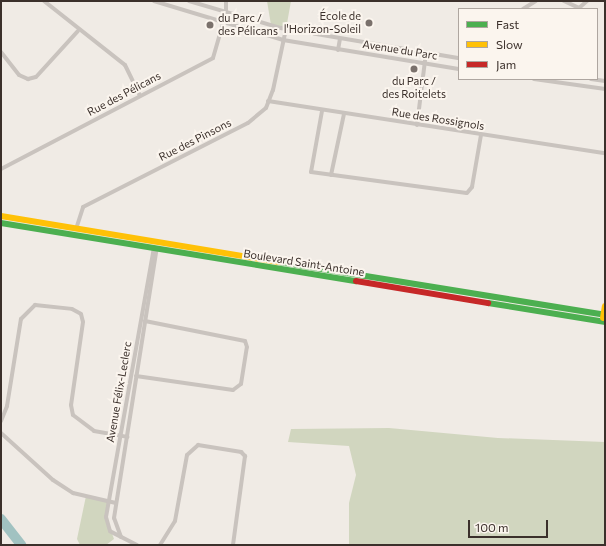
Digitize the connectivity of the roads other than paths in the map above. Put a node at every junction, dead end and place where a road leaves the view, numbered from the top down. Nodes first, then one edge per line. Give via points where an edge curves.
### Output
1 (44, 1) edge
2 (154, 1) edge
3 (189, 1) edge
4 (226, 1) edge
5 (536, 1) edge
6 (564, 1) edge
7 (588, 1) edge
8 (525, 8) edge
9 (226, 13) junction
10 (223, 22) junction
11 (286, 29) junction
12 (78, 31) junction
13 (340, 39) junction
14 (283, 40) junction
15 (338, 50) junction
16 (1, 52) edge
17 (426, 53) junction
18 (458, 58) edge
19 (424, 63) junction
20 (458, 68) edge
21 (540, 80) edge
22 (605, 90) edge
23 (140, 96) junction
24 (268, 101) junction
25 (322, 111) junction
26 (344, 114) junction
27 (417, 125) junction
28 (481, 135) junction
29 (605, 153) edge
30 (1, 169) edge
31 (331, 175) junction
32 (1, 216) edge
33 (1, 223) edge
34 (76, 228) junction
35 (75, 236) junction
36 (156, 246) junction
37 (605, 306) edge
38 (604, 315) edge
39 (141, 321) junction
40 (146, 322) junction
41 (604, 322) edge
42 (131, 375) junction
43 (138, 376) junction
44 (1, 421) edge
45 (1, 433) edge
46 (121, 436) junction
47 (127, 437) junction
48 (109, 502) junction
49 (116, 503) junction
50 (121, 537) junction
51 (137, 545) edge
52 (160, 545) edge
53 (233, 545) edge

1 - 12 street
2 - 10 street, Avenue du Parc
3 - 9 street, Avenue du Parc
4 - 9 street, Rue des Pélicans
5 - 8 street
6 - 7 street via 579,8
9 - 10 street, Rue des Pélicans
9 - 11 street, Avenue du Parc
10 - 14 street, Avenue du Parc
10 - 23 street, Rue des Pélicans via 213,58
11 - 13 street, Avenue du Parc
11 - 14 street, Rue des Pinsons
12 - 16 street via 36,77 28,79 19,75
12 - 23 street via 124,65
13 - 15 street
13 - 17 street, Avenue du Parc
14 - 15 street, Avenue du Parc
14 - 24 street, Rue des Pinsons
15 - 19 street, Avenue du Parc
17 - 18 street, Avenue du Parc
17 - 19 street
19 - 20 street, Avenue du Parc
19 - 27 street
21 - 22 street
23 - 30 street, Rue des Pélicans
24 - 25 street, Rue des Rossignols
24 - 34 street, Rue des Pinsons via 266,108 248,123 83,207
25 - 26 street, Rue des Rossignols
25 - 31 street via 311,172
26 - 27 street, Rue des Rossignols
26 - 31 street
27 - 28 street, Rue des Rossignols
28 - 29 street, Rue des Rossignols
28 - 31 street via 472,187 467,193
32 - 34 main road, Boulevard Saint-Antoine
33 - 35 main road, Boulevard Saint-Antoine
34 - 35 street, Rue des Pinsons
34 - 36 main road, Boulevard Saint-Antoine
35 - 36 main road, Boulevard Saint-Antoine
36 - 38 main road, Boulevard Saint-Antoine
36 - 39 street, Avenue Félix-Leclerc
36 - 40 street, Avenue Félix-Leclerc
36 - 41 main road, Boulevard Saint-Antoine
37 - 38 main road
38 - 41 main road
39 - 40 street
39 - 42 street, Avenue Félix-Leclerc
40 - 43 street, Avenue Félix-Leclerc
40 - 43 street via 239,338 245,341 247,347 241,384 233,390
42 - 43 street
42 - 46 street, Avenue Félix-Leclerc
43 - 47 street, Avenue Félix-Leclerc
44 - 46 street via 8,406 21,319 34,305 72,309 81,314 83,322 71,405 73,415 94,431
45 - 48 street via 53,480 73,493
46 - 47 street
46 - 48 street, Avenue Félix-Leclerc
47 - 49 street, Avenue Félix-Leclerc
48 - 49 street
48 - 50 street, Avenue Félix-Leclerc via 106,517 110,531
49 - 50 street, Avenue Félix-Leclerc via 114,518
50 - 51 street, Avenue Félix-Leclerc
52 - 53 street via 175,521 187,455 198,445 241,452 246,456

